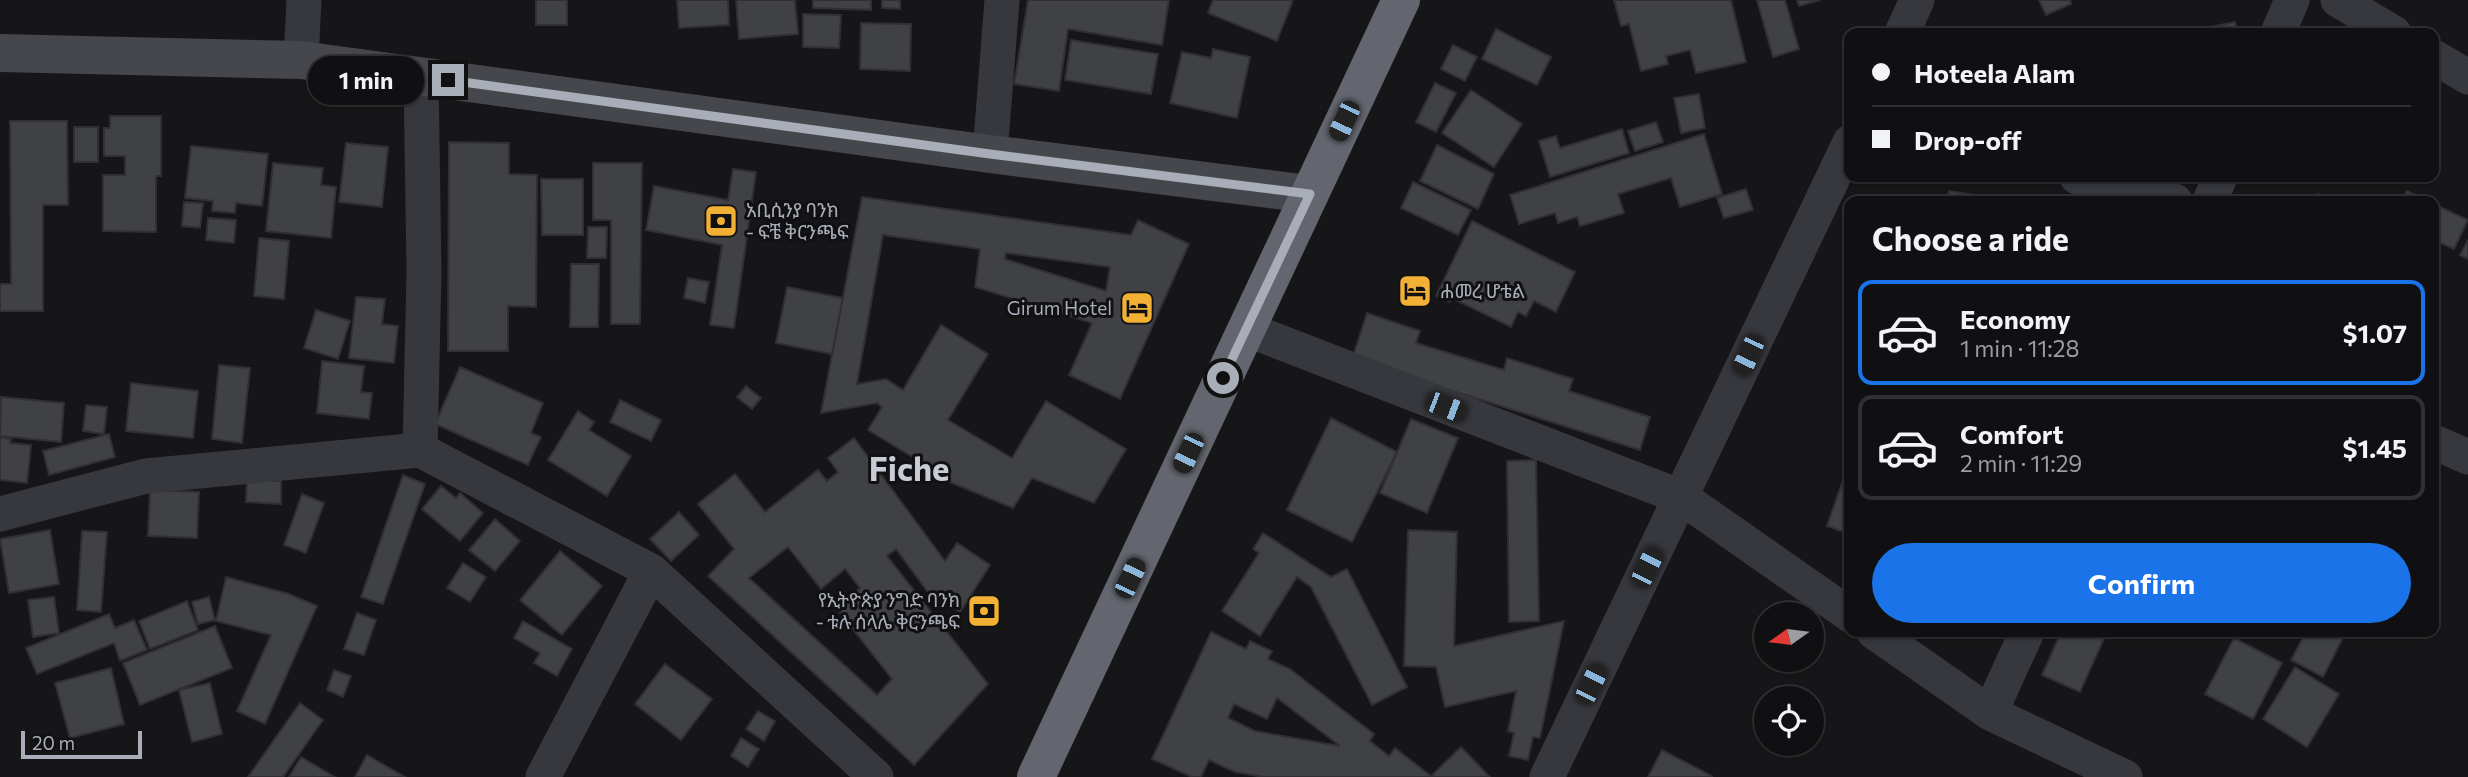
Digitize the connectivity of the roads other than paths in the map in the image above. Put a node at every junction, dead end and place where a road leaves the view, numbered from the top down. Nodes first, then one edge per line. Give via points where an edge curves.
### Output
1 (304, 0) edge
2 (1002, 0) edge
3 (1401, 0) edge
4 (1917, 0) edge
5 (2292, 0) edge
6 (2338, 0) edge
7 (1904, 28) edge
8 (2280, 28) edge
9 (2386, 28) edge
10 (0, 53) edge
11 (301, 60) junction
12 (2439, 60) edge
13 (421, 76) junction
14 (2468, 77) edge
15 (990, 154) junction
16 (1844, 155) edge
17 (2097, 182) edge
18 (1310, 194) junction
19 (2155, 196) edge
20 (1246, 328) junction
21 (2439, 444) edge
22 (420, 450) junction
23 (2468, 457) edge
24 (1681, 497) junction
25 (0, 514) edge
26 (651, 572) junction
27 (1844, 611) edge
28 (1881, 637) edge
29 (2025, 637) edge
30 (1990, 713) junction
31 (543, 777) edge
32 (876, 777) edge
33 (1036, 777) edge
34 (1547, 777) edge
35 (2125, 777) edge

1 - 11 street
2 - 15 street
3 - 18 highway
4 - 7 street
5 - 8 street
6 - 9 street
10 - 11 street
11 - 13 street
12 - 14 street
13 - 15 street
13 - 22 street via 424,272
15 - 18 street
16 - 24 street
17 - 19 street
18 - 20 highway
20 - 24 street
20 - 33 highway
21 - 23 street
22 - 25 street via 146,476
22 - 26 street
24 - 27 street
24 - 34 street
26 - 31 street
26 - 32 street
28 - 30 street
29 - 30 street
30 - 35 street

